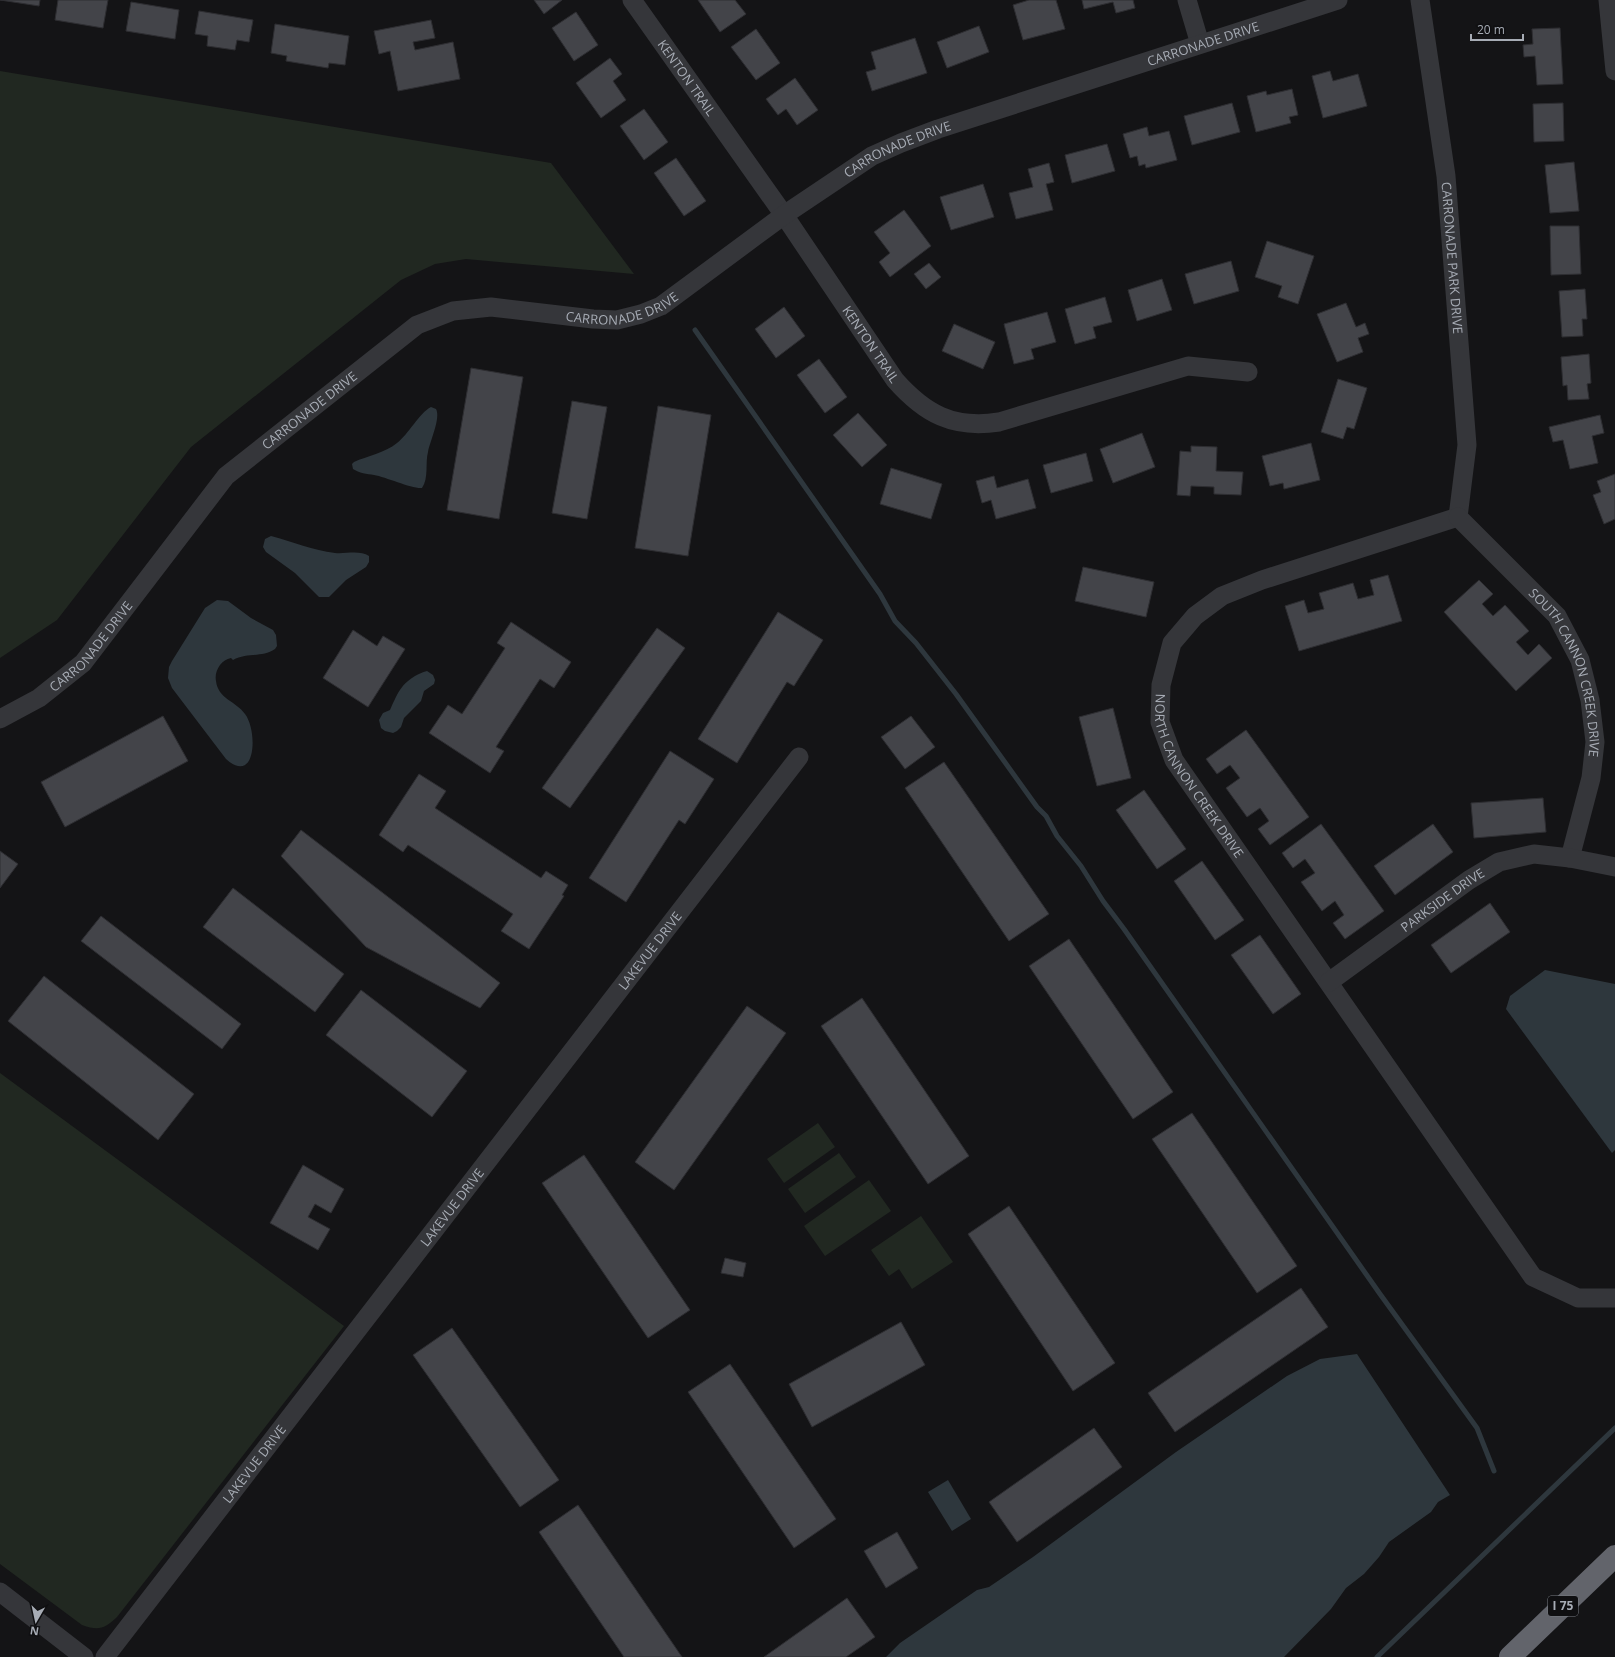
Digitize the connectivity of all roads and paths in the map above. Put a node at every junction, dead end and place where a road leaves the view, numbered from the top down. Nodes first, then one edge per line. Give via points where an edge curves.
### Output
1 (632, 0) edge
2 (1188, 0) edge
3 (1338, 0) edge
4 (1420, 0) edge
5 (1608, 0) edge
6 (1200, 44) junction
7 (1615, 72) edge
8 (784, 215) junction
9 (1248, 372) dead end
10 (1458, 517) junction
11 (0, 719) edge
12 (799, 757) dead end
13 (1570, 858) junction
14 (1615, 867) edge
15 (1328, 982) junction
16 (1615, 1298) edge
17 (1615, 1556) edge
18 (0, 1592) edge
19 (84, 1657) edge
20 (105, 1657) edge
21 (1510, 1657) edge

1 - 8 street, KENTON TRAIL
2 - 6 street
3 - 6 street, CARRONADE DRIVE
4 - 10 street, CARRONADE PARK DRIVE via 1446,176 1467,445
5 - 7 street
6 - 8 street, CARRONADE DRIVE via 901,143 872,156
8 - 9 street, KENTON TRAIL via 895,380 917,403 938,416 969,423 992,423 1188,366
8 - 11 street, CARRONADE DRIVE via 661,306 641,314 617,320 593,319 491,307 453,311 417,325 226,476 83,663 39,698
10 - 13 street, SOUTH CANNON CREEK DRIVE via 1557,616 1580,660 1590,700 1595,742 1591,778
10 - 15 street, NORTH CANNON CREEK DRIVE via 1262,580 1222,596 1195,616 1172,642 1161,685 1160,722 1174,760
12 - 20 street, LAKEVUE DRIVE
13 - 14 street, PARKSIDE DRIVE
13 - 15 street, PARKSIDE DRIVE via 1534,854 1499,862
15 - 16 street, NORTH CANNON CREEK DRIVE via 1533,1277 1578,1298
17 - 21 highway, I 75
18 - 19 street

